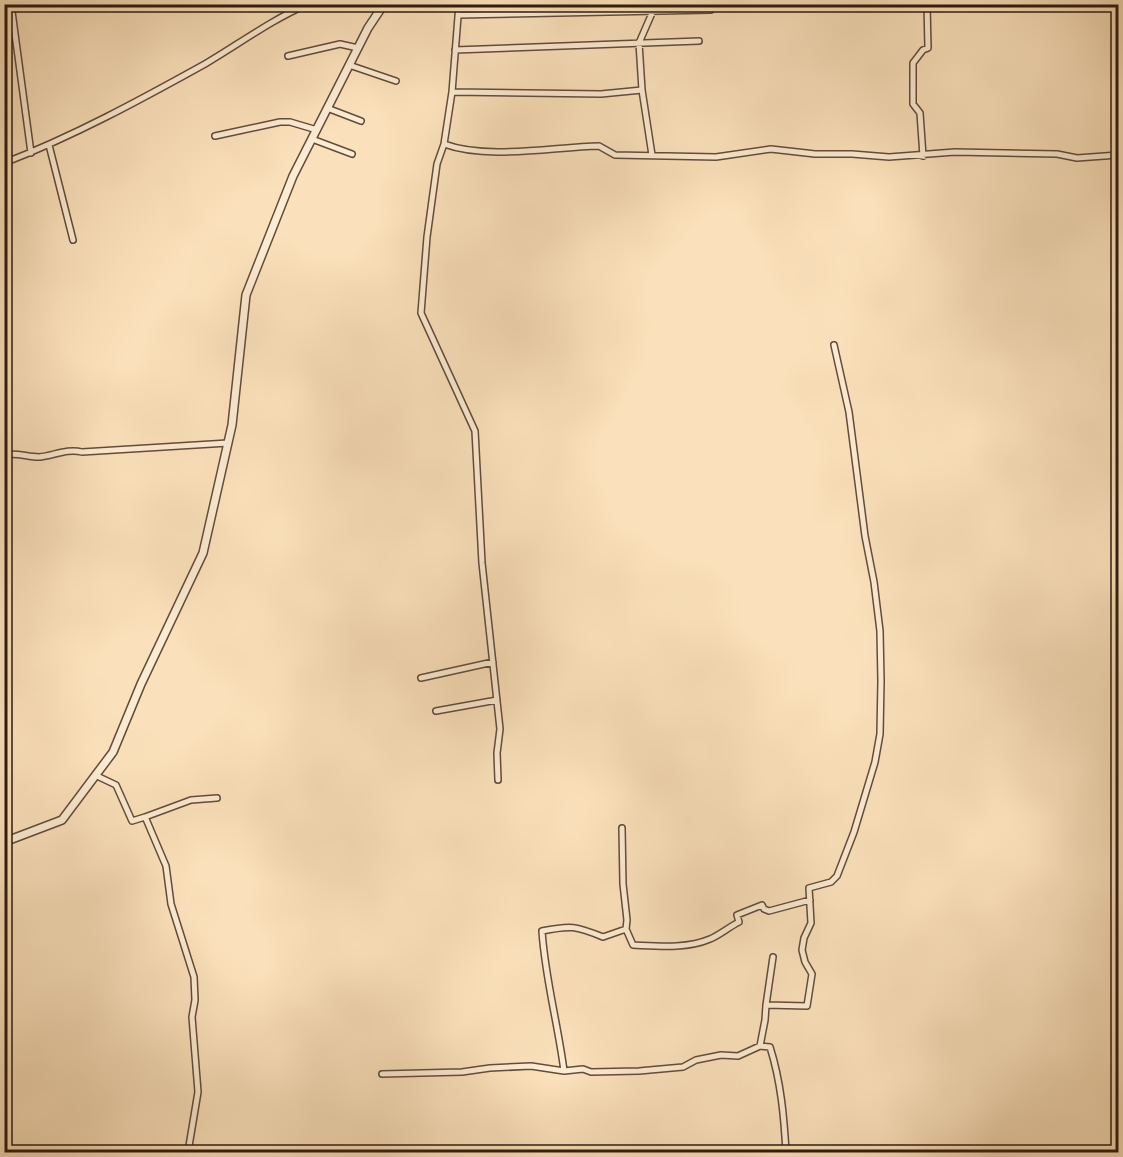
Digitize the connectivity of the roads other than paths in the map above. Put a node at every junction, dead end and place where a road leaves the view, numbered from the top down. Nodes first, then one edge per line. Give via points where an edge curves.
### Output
1 (11, 4) edge
2 (308, 4) edge
3 (384, 4) edge
4 (459, 4) edge
5 (656, 4) edge
6 (714, 4) edge
7 (927, 4) edge
8 (653, 11) junction
9 (459, 15) junction
10 (699, 41) dead end
11 (639, 43) junction
12 (358, 48) junction
13 (455, 50) junction
14 (288, 56) dead end
15 (349, 65) junction
16 (396, 81) dead end
17 (642, 90) junction
18 (452, 92) junction
19 (327, 108) junction
20 (361, 121) dead end
21 (316, 130) junction
22 (215, 136) dead end
23 (312, 139) junction
24 (444, 144) junction
25 (49, 145) junction
26 (31, 153) junction
27 (352, 154) dead end
28 (1119, 155) edge
29 (652, 156) junction
30 (923, 156) junction
31 (4, 163) edge
32 (73, 240) dead end
33 (834, 345) dead end
34 (228, 443) junction
35 (4, 455) edge
36 (493, 662) junction
37 (421, 678) dead end
38 (497, 700) junction
39 (436, 711) dead end
40 (97, 776) junction
41 (498, 780) dead end
42 (217, 798) dead end
43 (145, 817) junction
44 (622, 828) dead end
45 (4, 842) edge
46 (810, 900) junction
47 (626, 929) junction
48 (772, 957) dead end
49 (766, 1005) junction
50 (760, 1046) junction
51 (564, 1071) junction
52 (382, 1074) dead end
53 (188, 1152) edge
54 (786, 1152) edge

1 - 26 street
2 - 25 street
3 - 12 street
4 - 9 street
5 - 8 street
6 - 8 street via 711,10
7 - 30 street via 928,48 913,63 913,104 920,113
8 - 9 street
8 - 11 street
9 - 13 street
10 - 11 street
11 - 13 street
11 - 17 street
12 - 14 street via 340,44
12 - 15 street
13 - 18 street
15 - 16 street
15 - 19 street
17 - 18 street via 602,94
17 - 29 street
18 - 24 street
19 - 20 street
19 - 21 street
21 - 22 street via 280,122
21 - 23 street
23 - 27 street
23 - 34 street via 246,295
24 - 29 street via 487,153 599,146 615,155
24 - 36 street via 436,174 421,312 475,431 482,563
25 - 26 street
25 - 32 street
26 - 31 street
28 - 30 street via 1077,158 1057,154 955,152
29 - 30 street via 716,157 771,149
33 - 46 street via 849,412 880,631 880,734 861,813 837,876 831,882 808,888
34 - 35 street via 75,450 39,457
34 - 40 street via 203,553 113,752
36 - 37 street
36 - 38 street
38 - 39 street
38 - 41 street
40 - 43 street via 116,785 132,820
40 - 45 street via 63,820
42 - 43 street via 191,800
43 - 53 street via 166,866 171,904 194,977 192,1017 198,1092
44 - 47 street
46 - 47 street via 769,911 762,905 737,915 739,922 710,939 667,948 633,945
46 - 49 street via 811,923 802,950 812,974 807,1006
47 - 51 street via 603,937 567,926 542,931
48 - 49 street
49 - 50 street
50 - 51 street via 738,1056 721,1055 683,1066 616,1072
50 - 54 street via 770,1047 776,1064
51 - 52 street via 531,1066

